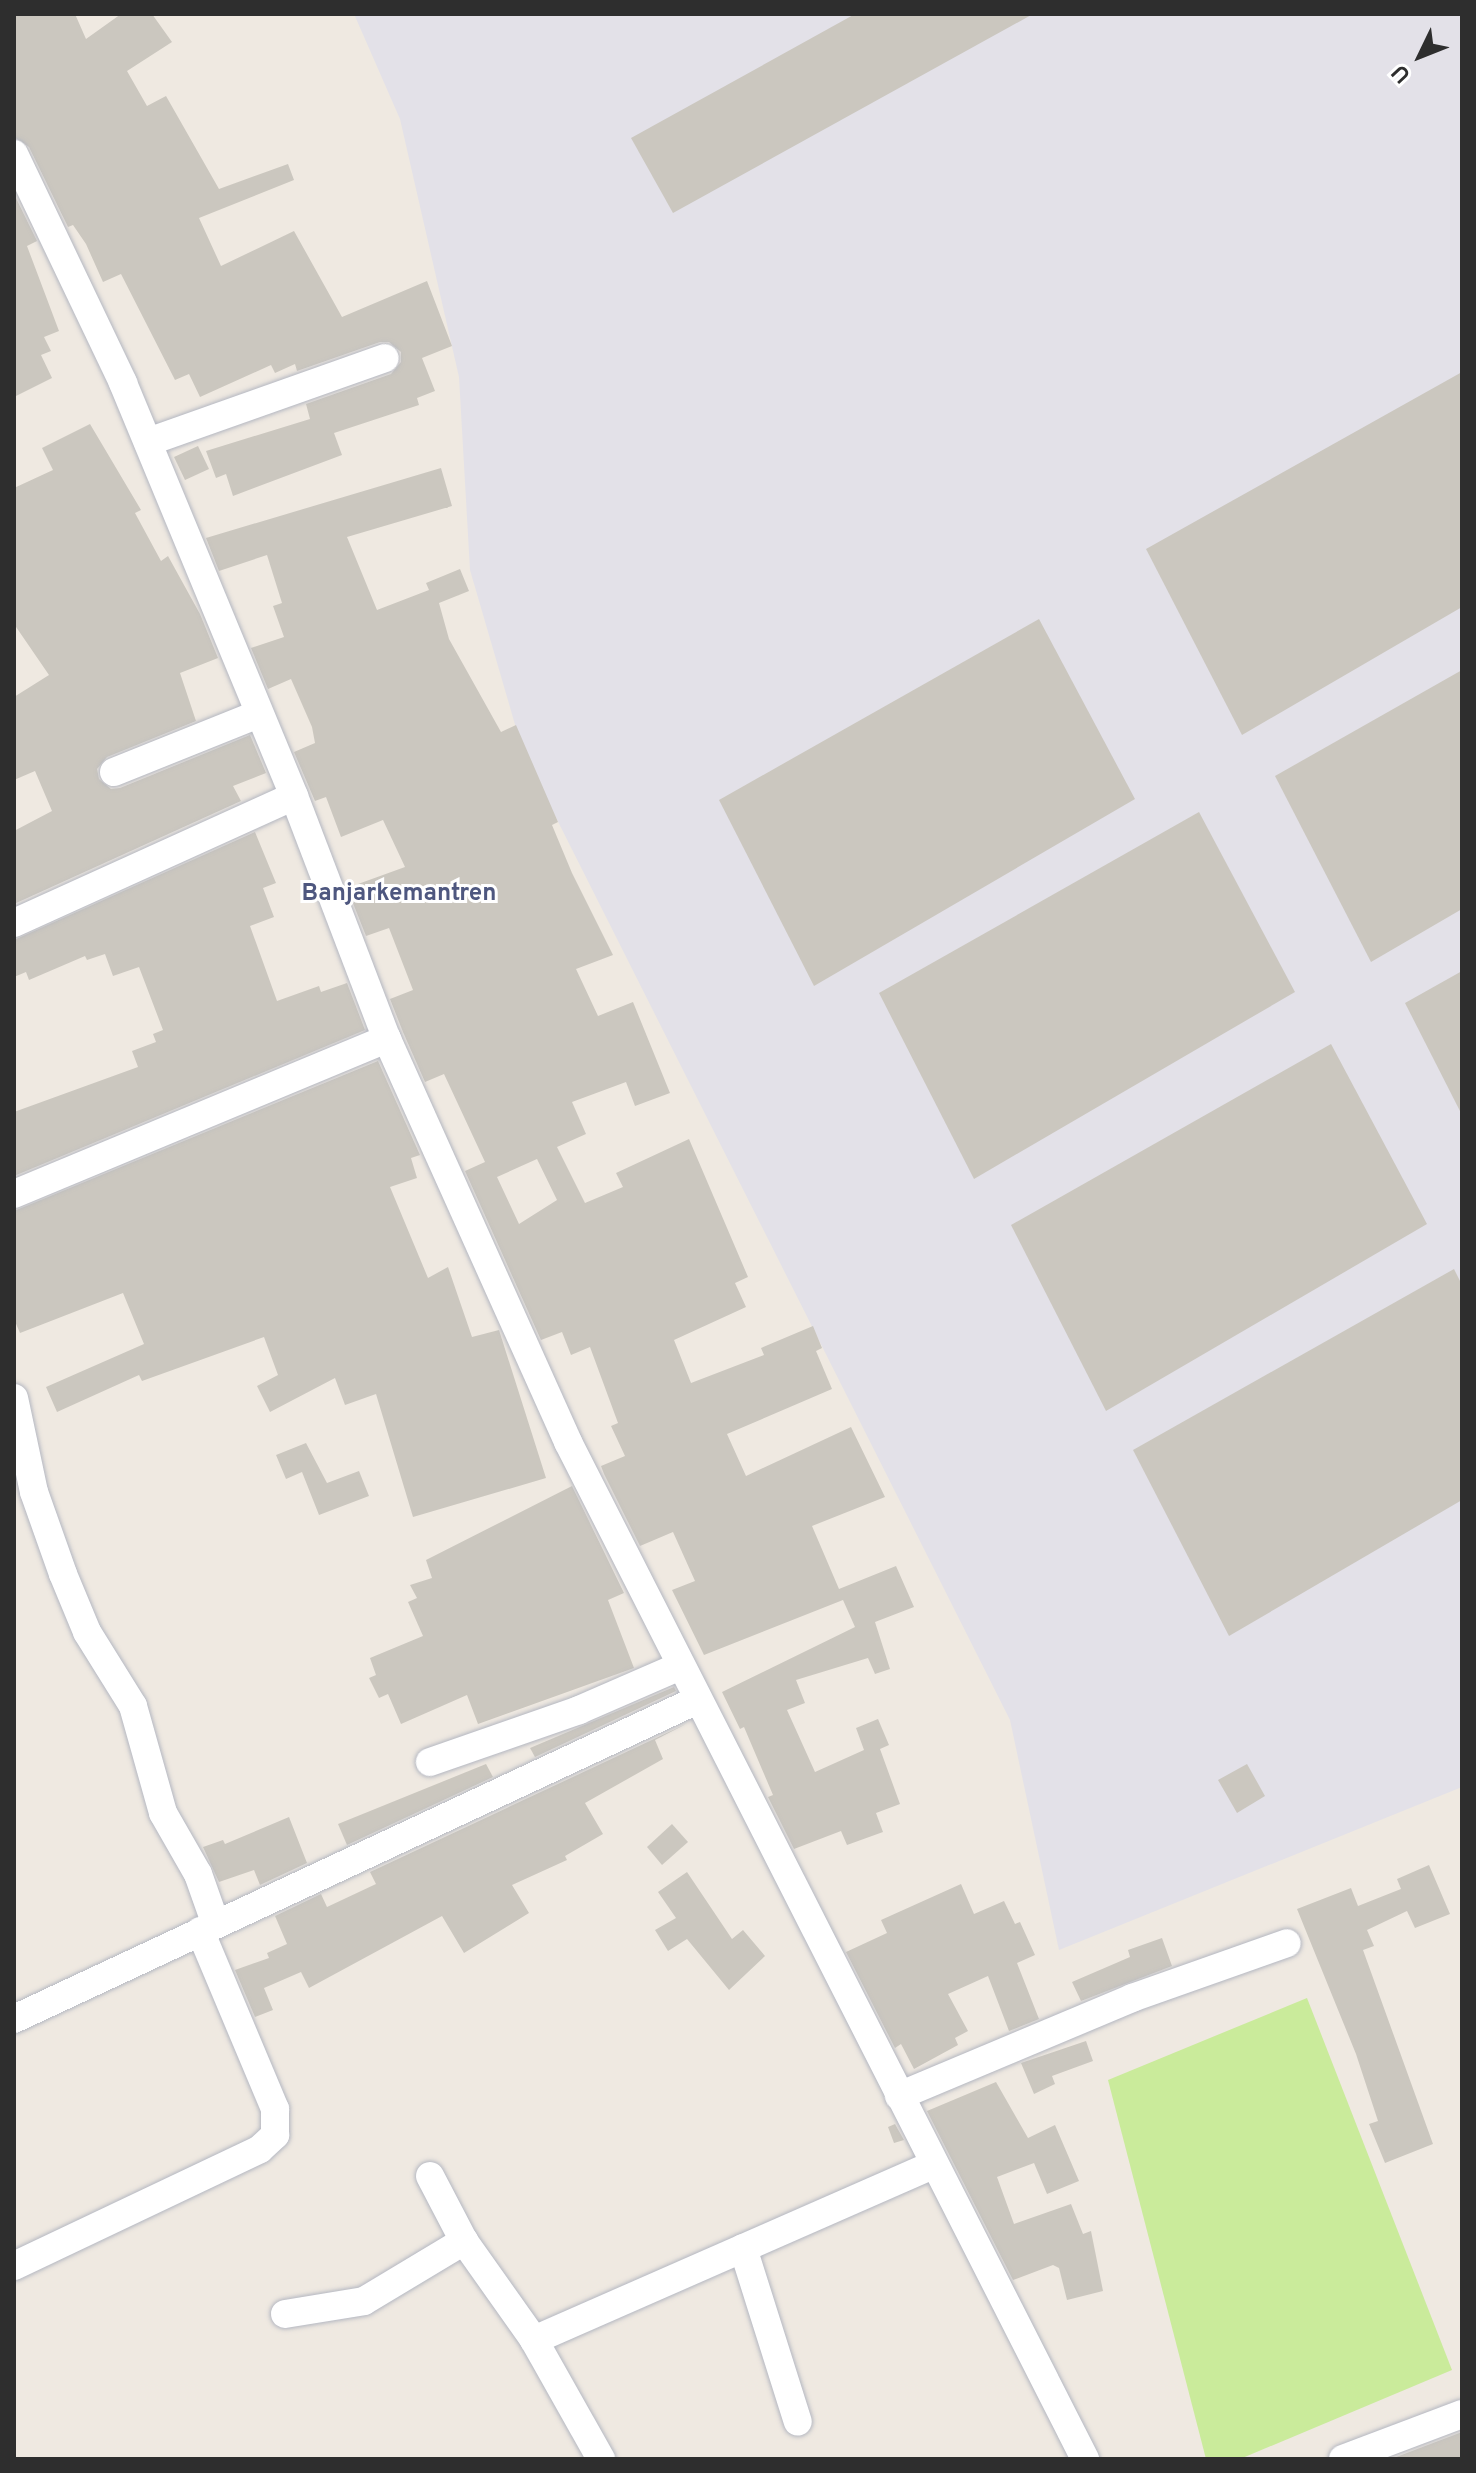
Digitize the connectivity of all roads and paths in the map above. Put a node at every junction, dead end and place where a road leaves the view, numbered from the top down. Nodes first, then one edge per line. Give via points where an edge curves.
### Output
1 (14, 154) edge
2 (385, 358) dead end
3 (148, 442) junction
4 (258, 714) junction
5 (114, 772) dead end
6 (294, 796) junction
7 (14, 923) edge
8 (387, 1039) junction
9 (14, 1194) edge
10 (14, 1398) edge
11 (678, 1667) junction
12 (695, 1701) junction
13 (430, 1762) dead end
14 (207, 1926) junction
15 (1287, 1943) dead end
16 (14, 2019) edge
17 (899, 2096) junction
18 (933, 2165) junction
19 (430, 2176) dead end
20 (464, 2241) junction
21 (743, 2248) junction
22 (14, 2266) edge
23 (285, 2314) dead end
24 (534, 2340) junction
25 (1462, 2414) edge
26 (798, 2422) dead end
27 (601, 2459) edge
28 (1085, 2459) edge
29 (1343, 2459) edge

1 - 3 street
2 - 3 street
3 - 4 street
4 - 5 street
4 - 6 street
6 - 7 street
6 - 8 street
8 - 9 street
8 - 11 street via 568,1442
10 - 14 street via 34,1492 63,1574 87,1632 133,1706 163,1813 198,1874
11 - 12 street
11 - 13 street via 579,1710
12 - 14 street
12 - 17 street
14 - 16 street
14 - 22 street via 275,2109 275,2135 260,2149
15 - 17 street via 1132,1998
17 - 18 street
18 - 21 street
18 - 28 street
19 - 20 street
20 - 23 street via 364,2301
20 - 24 street
21 - 24 street
21 - 26 street
24 - 27 street
25 - 29 street

